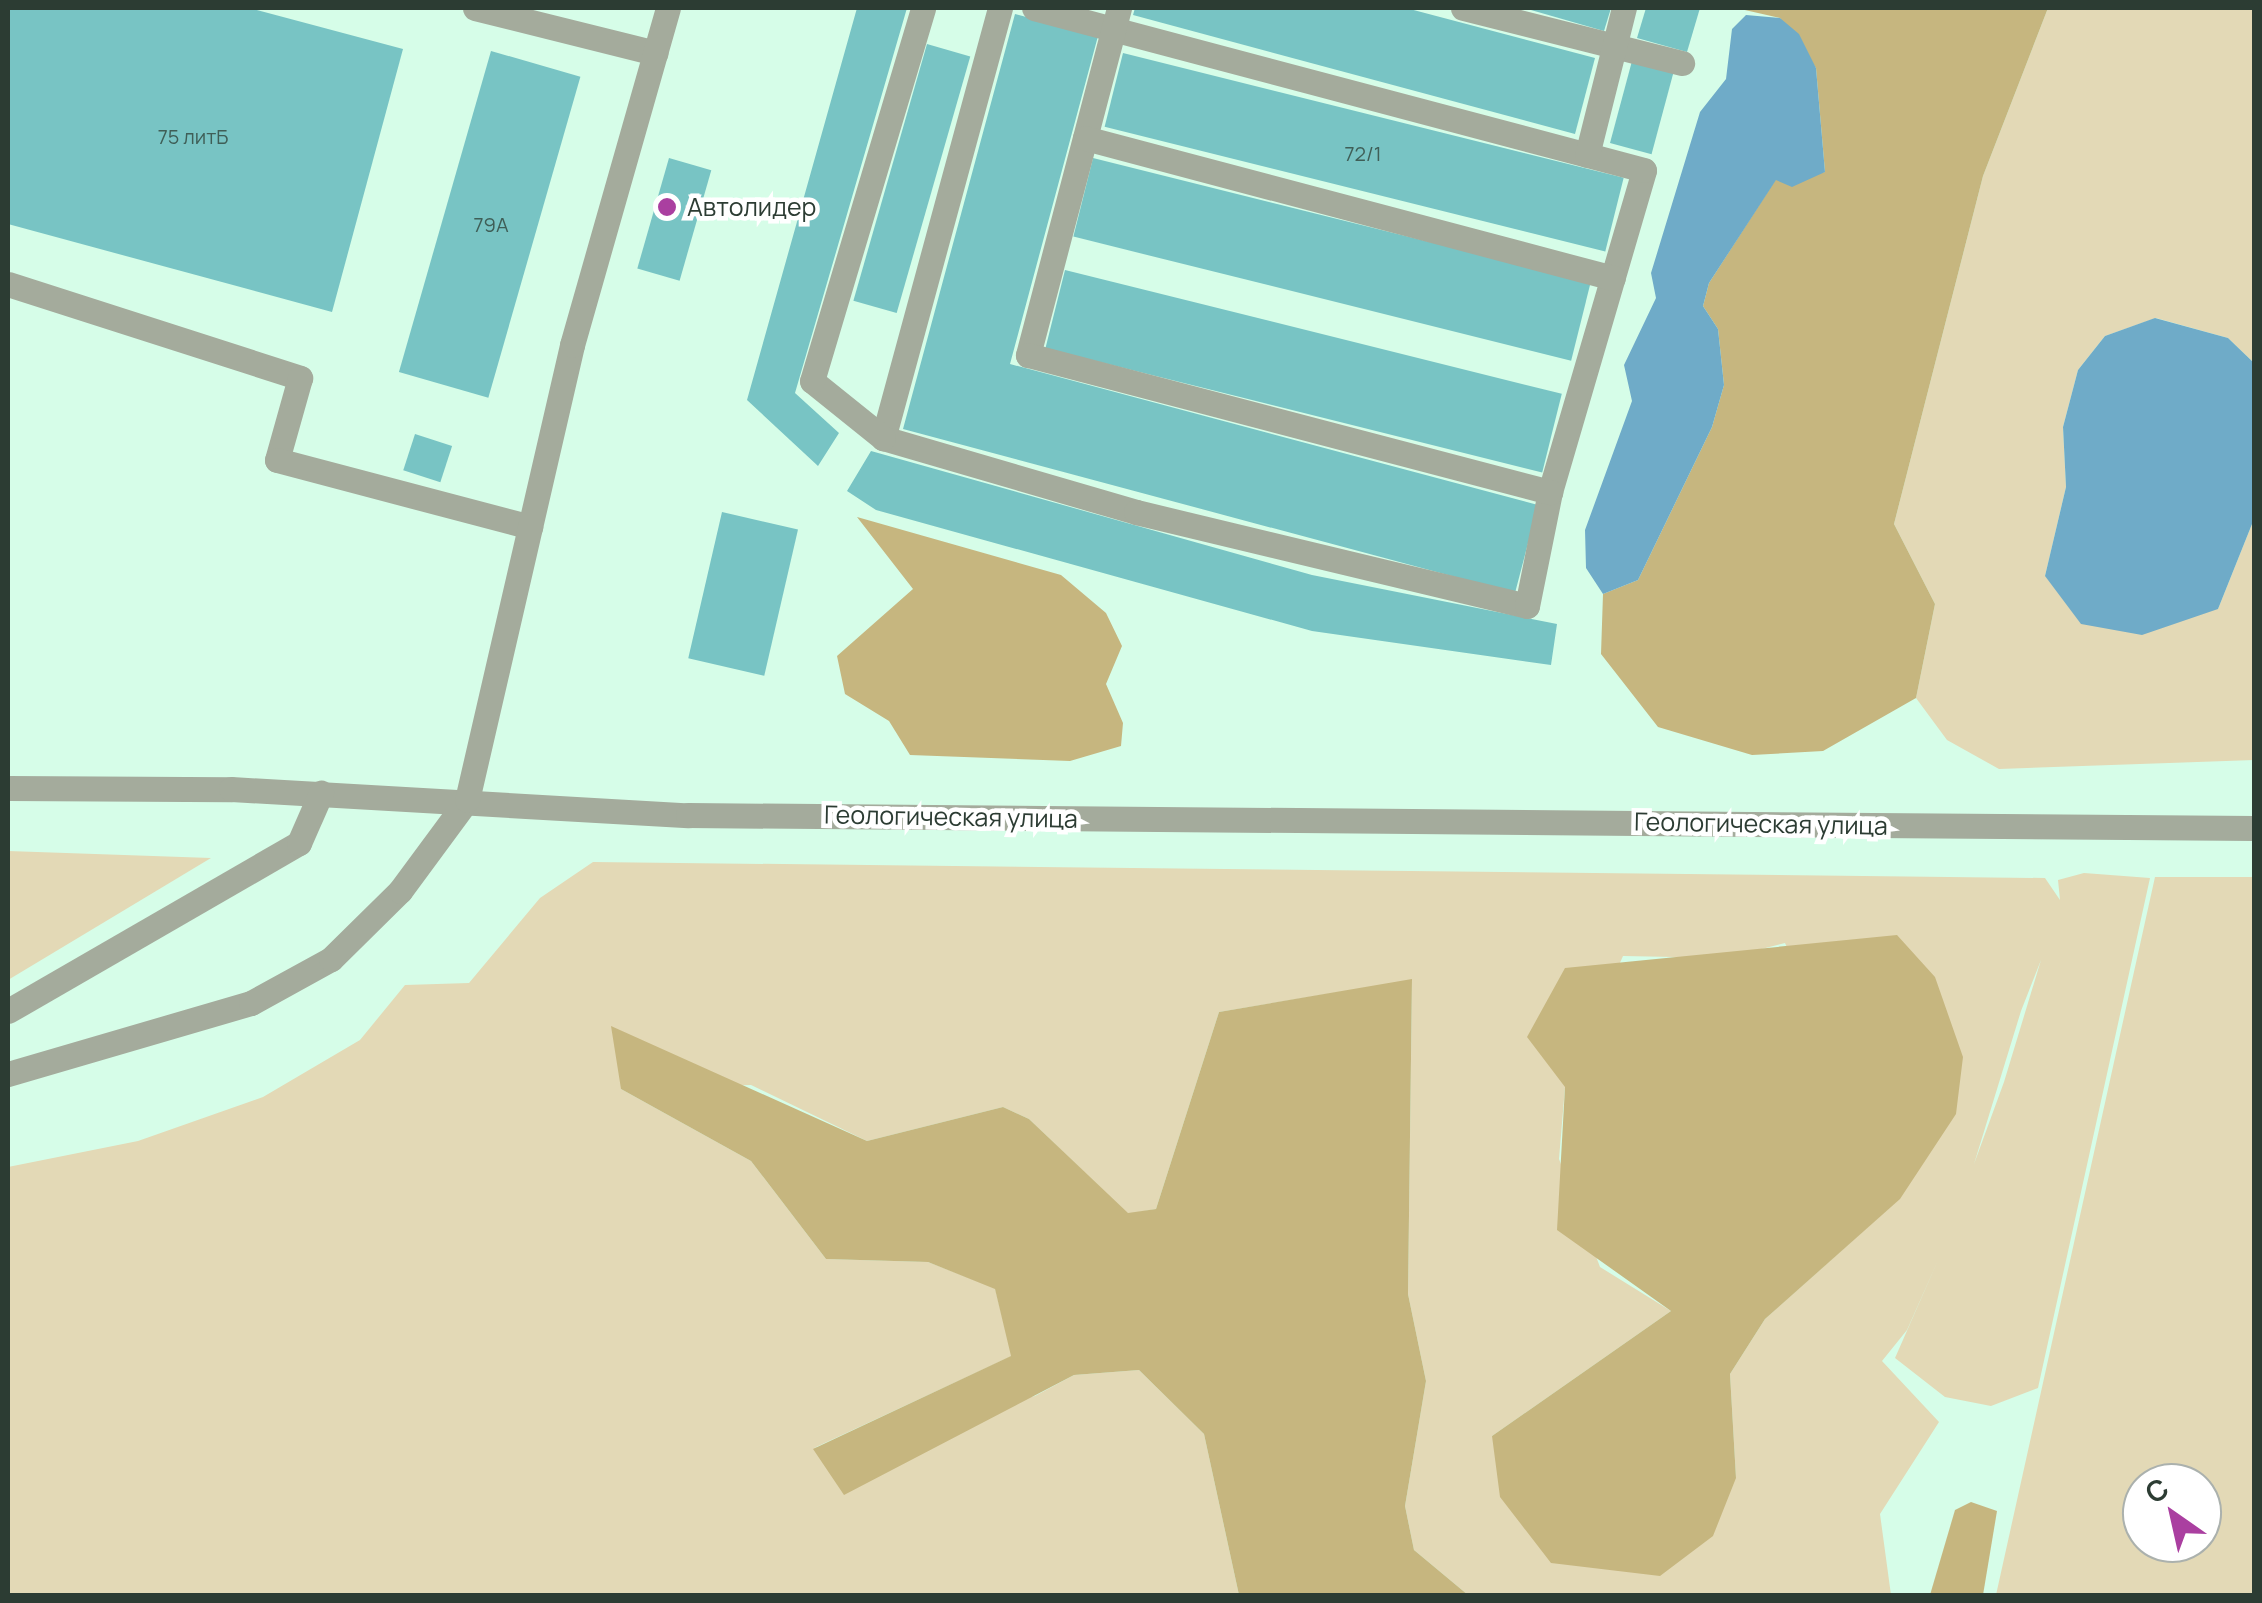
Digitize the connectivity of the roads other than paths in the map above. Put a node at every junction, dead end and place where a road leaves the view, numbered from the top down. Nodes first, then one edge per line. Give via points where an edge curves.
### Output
1 (475, 8) edge
2 (668, 8) edge
3 (923, 8) edge
4 (1000, 8) edge
5 (1034, 8) edge
6 (1464, 8) edge
7 (1624, 8) edge
8 (1116, 18) edge
9 (1614, 48) junction
10 (655, 54) junction
11 (1682, 63) dead end
12 (1085, 138) junction
13 (1587, 155) junction
14 (1613, 278) junction
15 (8, 284) edge
16 (882, 438) junction
17 (1550, 492) junction
18 (530, 527) junction
19 (8, 788) edge
20 (321, 793) junction
21 (466, 800) junction
22 (2254, 828) edge
23 (8, 1011) edge
24 (8, 1074) edge

1 - 10 street
2 - 10 street
3 - 16 street via 812,381
4 - 16 street
5 - 8 street
6 - 9 street
7 - 9 street
8 - 12 street
8 - 13 street
9 - 11 street
9 - 13 street
10 - 18 street
12 - 14 street
12 - 17 street via 1028,355
13 - 14 street via 1644,170
14 - 17 street
15 - 18 street via 300,378 277,460
16 - 17 street via 1136,512 1526,606
18 - 21 street
19 - 20 street, Геологическая улица
20 - 21 street, Геологическая улица
20 - 23 street via 299,843
21 - 22 street, Геологическая улица via 688,815
21 - 24 street via 400,891 331,958 251,1002

